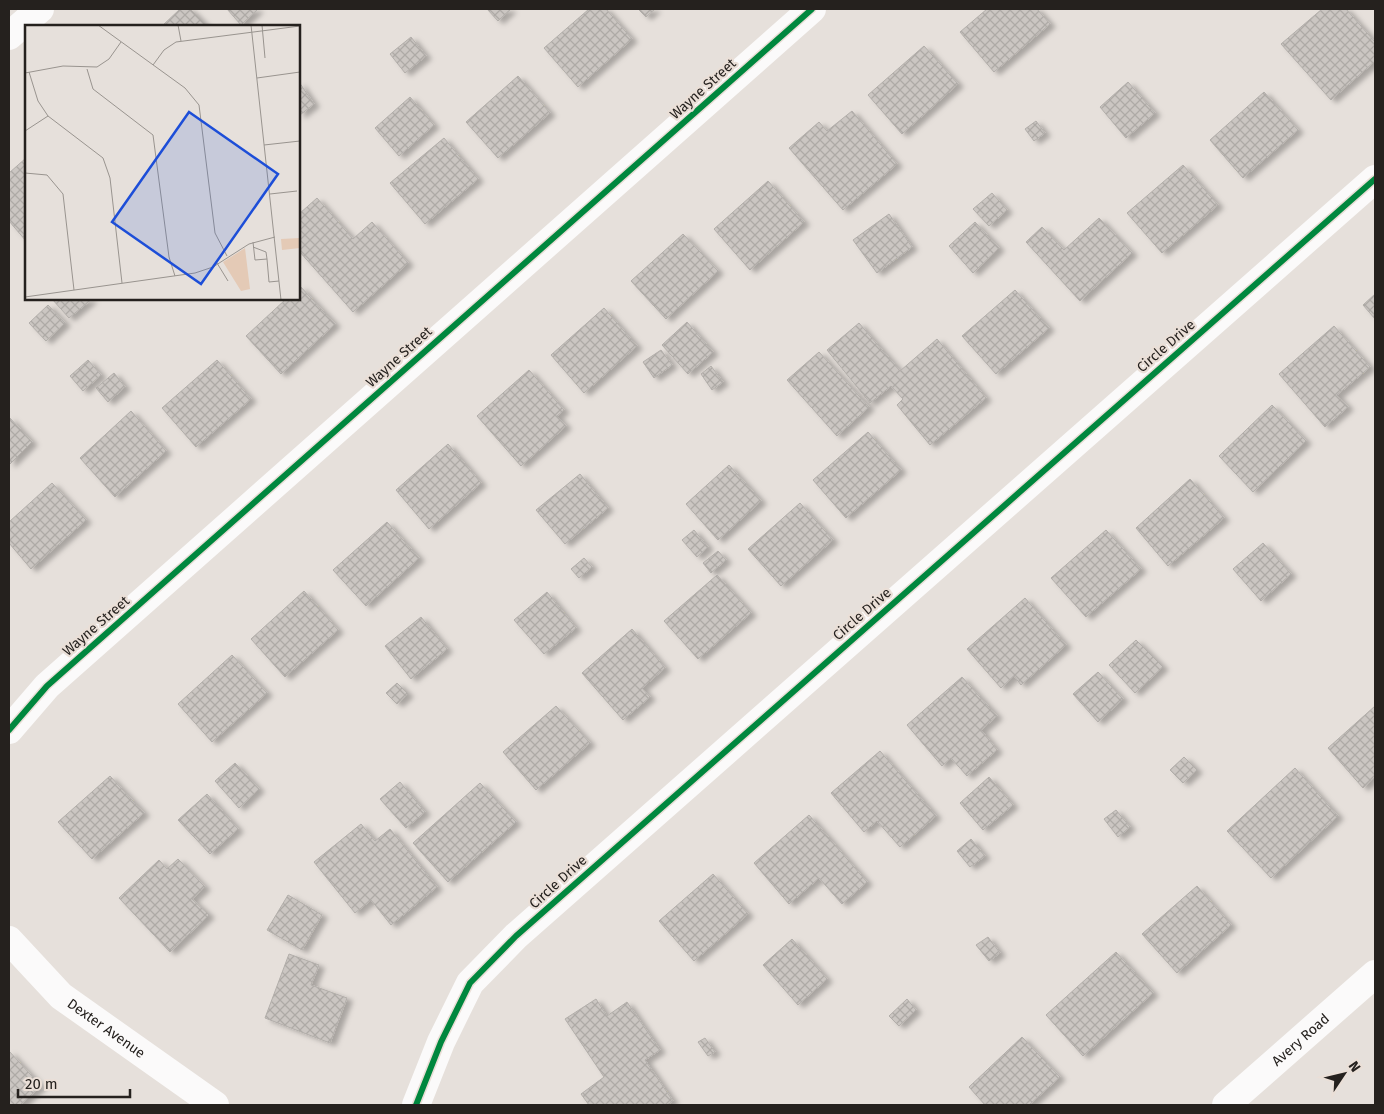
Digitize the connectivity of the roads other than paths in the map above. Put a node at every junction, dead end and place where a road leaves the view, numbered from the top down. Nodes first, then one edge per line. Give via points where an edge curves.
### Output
1 (40, 9) edge
2 (812, 9) edge
3 (9, 36) edge
4 (1375, 179) edge
5 (9, 730) edge
6 (9, 940) edge
7 (1375, 974) edge
8 (215, 1105) edge
9 (416, 1105) edge
10 (1226, 1105) edge

1 - 3 street
2 - 5 street, Wayne Street via 47,686
4 - 9 street, Circle Drive via 516,936 470,983 441,1042
6 - 8 street, Dexter Avenue via 61,996
7 - 10 street, Avery Road

